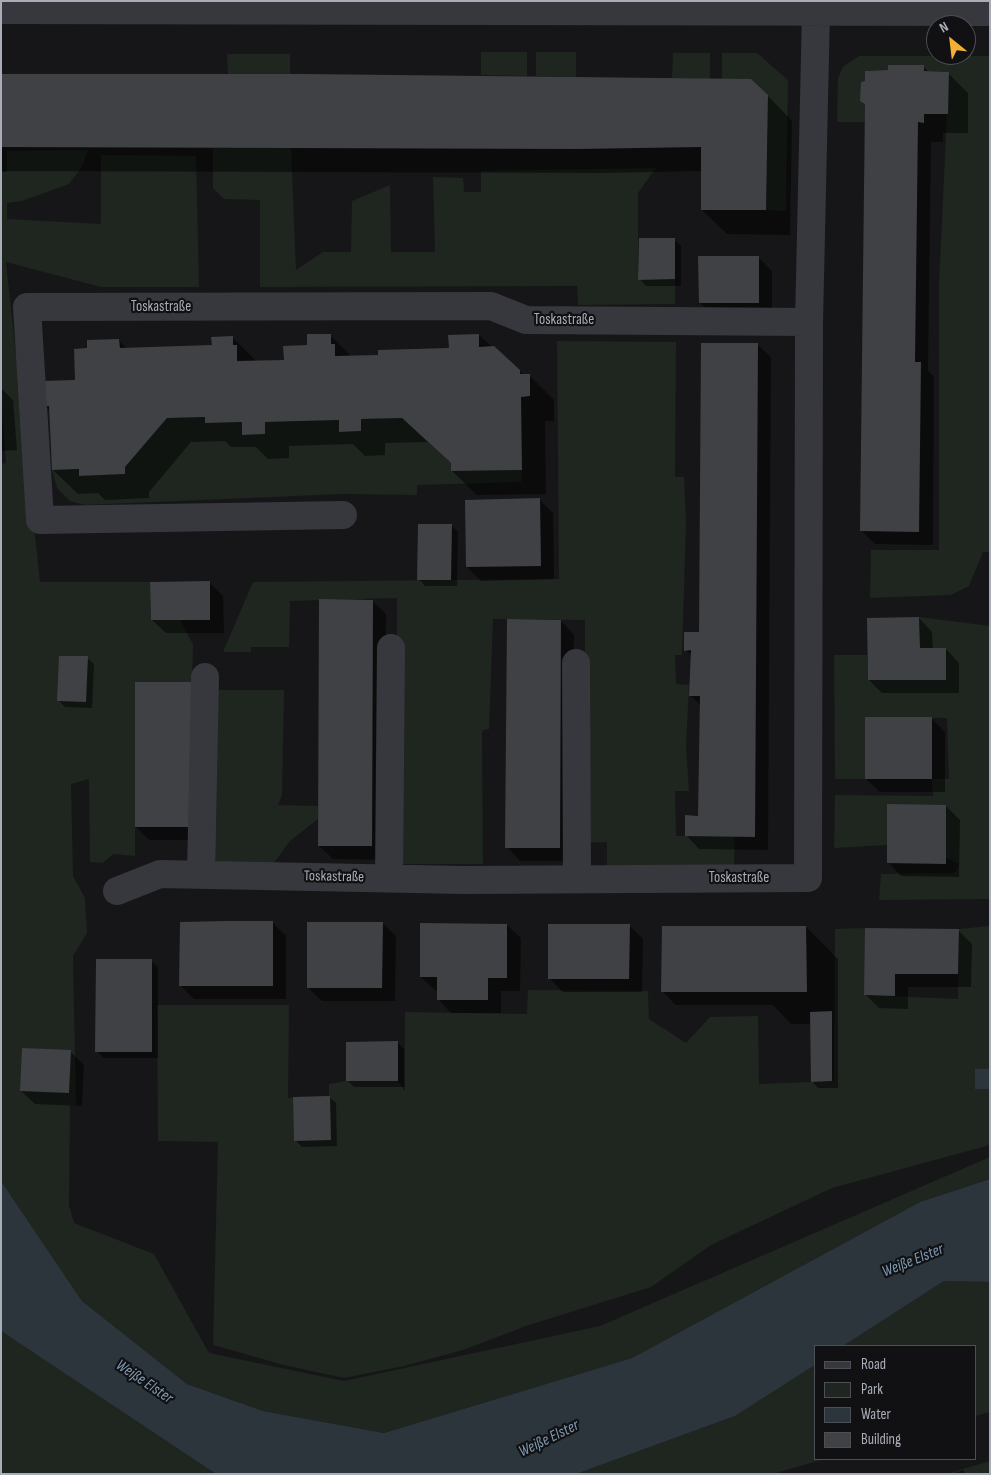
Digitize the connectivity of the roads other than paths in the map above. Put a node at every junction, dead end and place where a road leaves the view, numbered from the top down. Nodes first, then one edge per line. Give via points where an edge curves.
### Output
1 (817, 6) edge
2 (1, 10) edge
3 (990, 12) edge
4 (809, 322) junction
5 (342, 515) dead end
6 (391, 648) dead end
7 (576, 663) dead end
8 (205, 677) dead end
9 (201, 875) junction
10 (389, 878) junction
11 (577, 879) junction
12 (117, 891) dead end

1 - 2 street
1 - 3 street
1 - 4 street, Toskastraße
4 - 5 street, Toskastraße via 526,320 491,306 27,307 40,520
4 - 11 street, Toskastraße via 808,878
6 - 10 street
7 - 11 street
8 - 9 street
9 - 10 street, Toskastraße
9 - 12 street, Toskastraße via 160,874
10 - 11 street, Toskastraße

